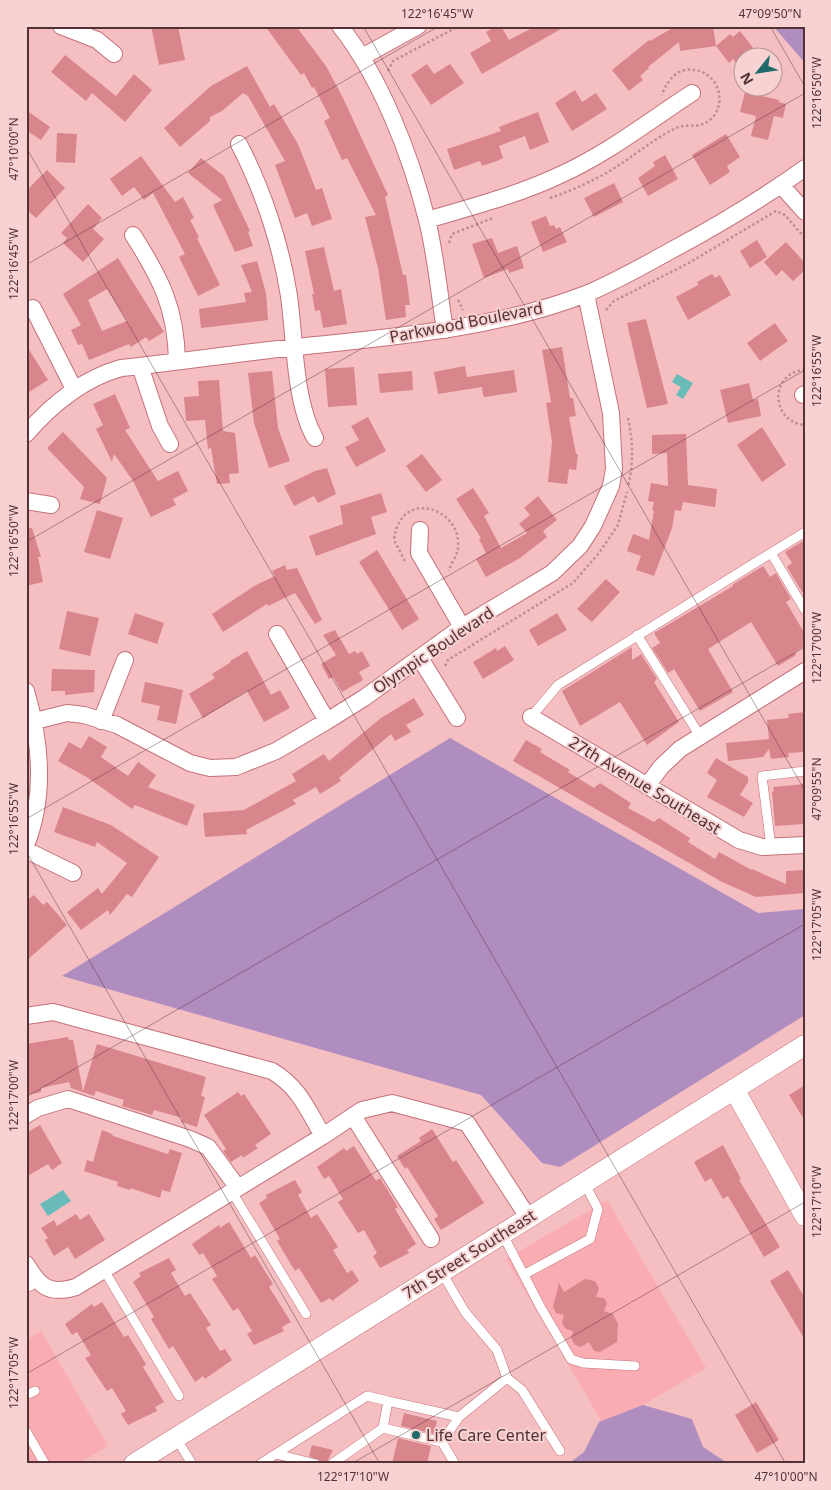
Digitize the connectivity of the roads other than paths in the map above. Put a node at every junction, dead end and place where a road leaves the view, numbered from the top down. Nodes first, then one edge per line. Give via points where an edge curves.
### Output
1 (61, 26) edge
2 (340, 26) edge
3 (418, 26) edge
4 (114, 54) dead end
5 (362, 57) junction
6 (692, 93) dead end
7 (239, 144) dead end
8 (805, 168) edge
9 (781, 185) junction
10 (805, 212) edge
11 (427, 220) junction
12 (133, 235) dead end
13 (586, 294) junction
14 (33, 308) dead end
15 (445, 330) junction
16 (296, 347) junction
17 (177, 361) junction
18 (140, 366) junction
19 (74, 389) junction
20 (26, 434) edge
21 (315, 438) dead end
22 (170, 444) dead end
23 (26, 501) edge
24 (51, 506) dead end
25 (420, 530) dead end
26 (805, 532) edge
27 (771, 553) junction
28 (805, 610) edge
29 (462, 627) junction
30 (277, 634) dead end
31 (637, 634) junction
32 (420, 658) junction
33 (125, 660) dead end
34 (805, 671) edge
35 (26, 691) edge
36 (531, 717) joint
37 (458, 718) dead end
38 (35, 721) junction
39 (101, 721) junction
40 (327, 721) junction
41 (700, 736) junction
42 (805, 771) edge
43 (647, 786) junction
44 (26, 845) edge
45 (805, 845) edge
46 (767, 847) junction
47 (26, 850) edge
48 (73, 873) dead end
49 (26, 1016) edge
50 (805, 1045) edge
51 (734, 1089) junction
52 (26, 1115) edge
53 (353, 1116) junction
54 (323, 1136) junction
55 (584, 1182) junction
56 (235, 1190) junction
57 (805, 1216) edge
58 (528, 1217) junction
59 (502, 1233) junction
60 (431, 1239) dead end
61 (26, 1264) edge
62 (104, 1270) junction
63 (441, 1271) junction
64 (525, 1274) junction
65 (32, 1284) edge
66 (306, 1314) dead end
67 (635, 1366) dead end
68 (508, 1378) junction
69 (180, 1396) dead end
70 (388, 1402) junction
71 (459, 1417) junction
72 (384, 1428) junction
73 (26, 1431) edge
74 (176, 1437) junction
75 (442, 1442) junction
76 (560, 1450) dead end
77 (276, 1454) junction
78 (46, 1464) edge
79 (134, 1464) edge
80 (192, 1464) edge
81 (260, 1464) edge
82 (316, 1464) edge
83 (332, 1464) edge
84 (454, 1464) edge

1 - 4 street via 96,40
2 - 5 street
3 - 5 street
5 - 11 street via 401,140
6 - 11 street via 559,176
7 - 16 street via 251,167 280,253
8 - 9 street, Parkwood Boulevard
9 - 10 street
9 - 13 street, Parkwood Boulevard via 708,230
11 - 15 street
12 - 17 street via 162,282 170,304
13 - 15 street, Parkwood Boulevard
13 - 29 street, Olympic Boulevard via 611,413 614,461 611,486 593,526 567,560 528,589
14 - 19 street
15 - 16 street, Parkwood Boulevard
16 - 17 street, Parkwood Boulevard
16 - 21 street via 303,412
17 - 18 street, Parkwood Boulevard
18 - 19 street, Parkwood Boulevard via 105,373
18 - 22 street via 160,426
19 - 20 street, Parkwood Boulevard
23 - 24 street
25 - 29 street via 419,553
26 - 27 lane
27 - 28 lane
27 - 31 lane
29 - 32 street, Olympic Boulevard
30 - 40 street
31 - 36 lane via 558,685
31 - 41 lane
32 - 37 street
32 - 40 street, Olympic Boulevard
33 - 39 street
34 - 41 street
35 - 38 street
36 - 43 street, 27th Avenue Southeast
38 - 39 street, Olympic Boulevard via 67,713
38 - 44 street via 40,795
39 - 40 street, Olympic Boulevard via 118,725 190,763 224,769 276,751
41 - 43 street via 671,756
42 - 46 lane via 762,776
43 - 46 street, 27th Avenue Southeast via 739,840
45 - 46 street
47 - 48 street
49 - 54 street via 53,1012 272,1071 289,1081 300,1095
50 - 51 street, 7th Street Southeast
51 - 55 street, 7th Street Southeast
51 - 57 street
52 - 56 street via 38,1108 68,1100 190,1139 208,1147
53 - 54 street
53 - 58 street via 362,1110 392,1103 467,1123
53 - 60 street
54 - 56 street
55 - 58 street, 7th Street Southeast
55 - 64 lane via 598,1209 590,1239
56 - 62 street
56 - 66 lane
58 - 59 street, 7th Street Southeast
59 - 63 street, 7th Street Southeast
59 - 64 lane
61 - 65 street
62 - 65 street via 76,1287 59,1292
62 - 69 lane
63 - 68 lane via 464,1312 497,1350
63 - 74 street, 7th Street Southeast
64 - 67 lane via 540,1308 571,1359 583,1363
68 - 71 lane
68 - 76 lane via 522,1390
70 - 71 lane
70 - 72 lane
70 - 77 lane via 367,1396
71 - 75 lane
72 - 75 lane
72 - 83 lane
73 - 78 lane
74 - 79 street, 7th Street Southeast
74 - 80 lane
75 - 84 lane
77 - 81 lane
77 - 82 lane

